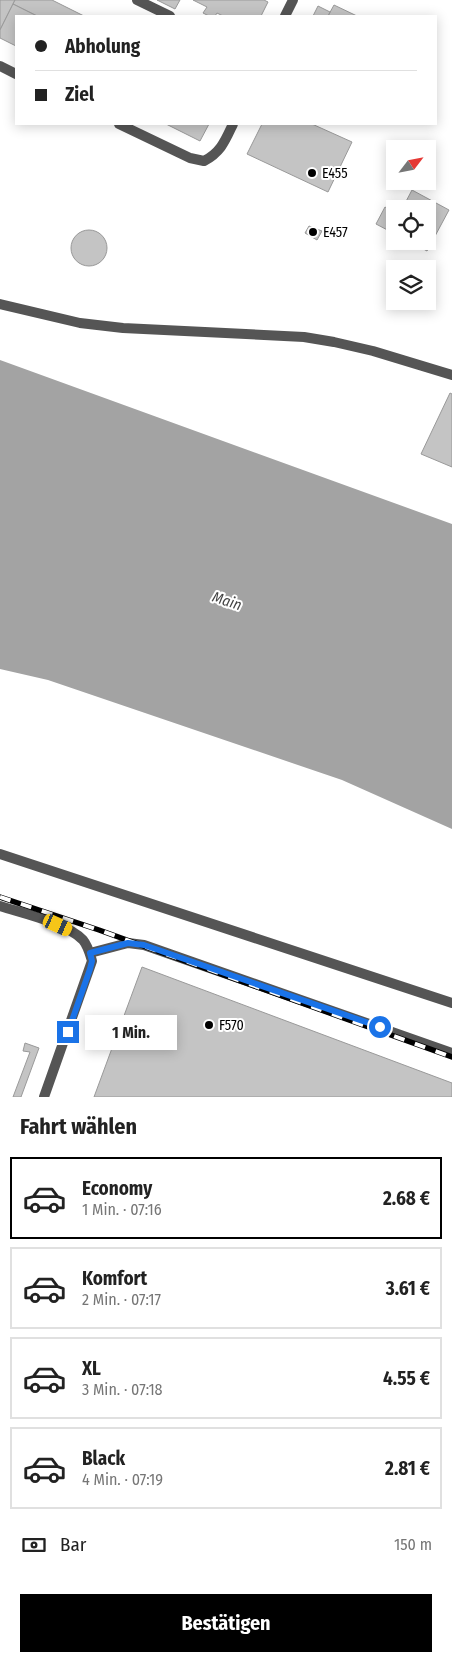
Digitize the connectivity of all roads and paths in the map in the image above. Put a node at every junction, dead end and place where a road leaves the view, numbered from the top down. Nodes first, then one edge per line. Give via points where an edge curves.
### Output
1 (137, 0) edge
2 (293, 0) edge
3 (168, 15) edge
4 (286, 15) edge
5 (0, 66) edge
6 (15, 74) edge
7 (121, 125) edge
8 (233, 125) edge
9 (0, 304) edge
10 (452, 375) edge
11 (0, 854) edge
12 (0, 906) edge
13 (90, 953) junction
14 (452, 1003) edge
15 (452, 1053) edge
16 (44, 1097) edge

1 - 3 street
2 - 4 street
5 - 6 street
7 - 8 street via 190,158 204,161 215,155 224,144
9 - 10 street via 80,323 123,328 304,337 373,351
11 - 14 street
12 - 13 street via 71,931 83,940
13 - 15 street via 128,943 144,945
13 - 16 street via 90,969

